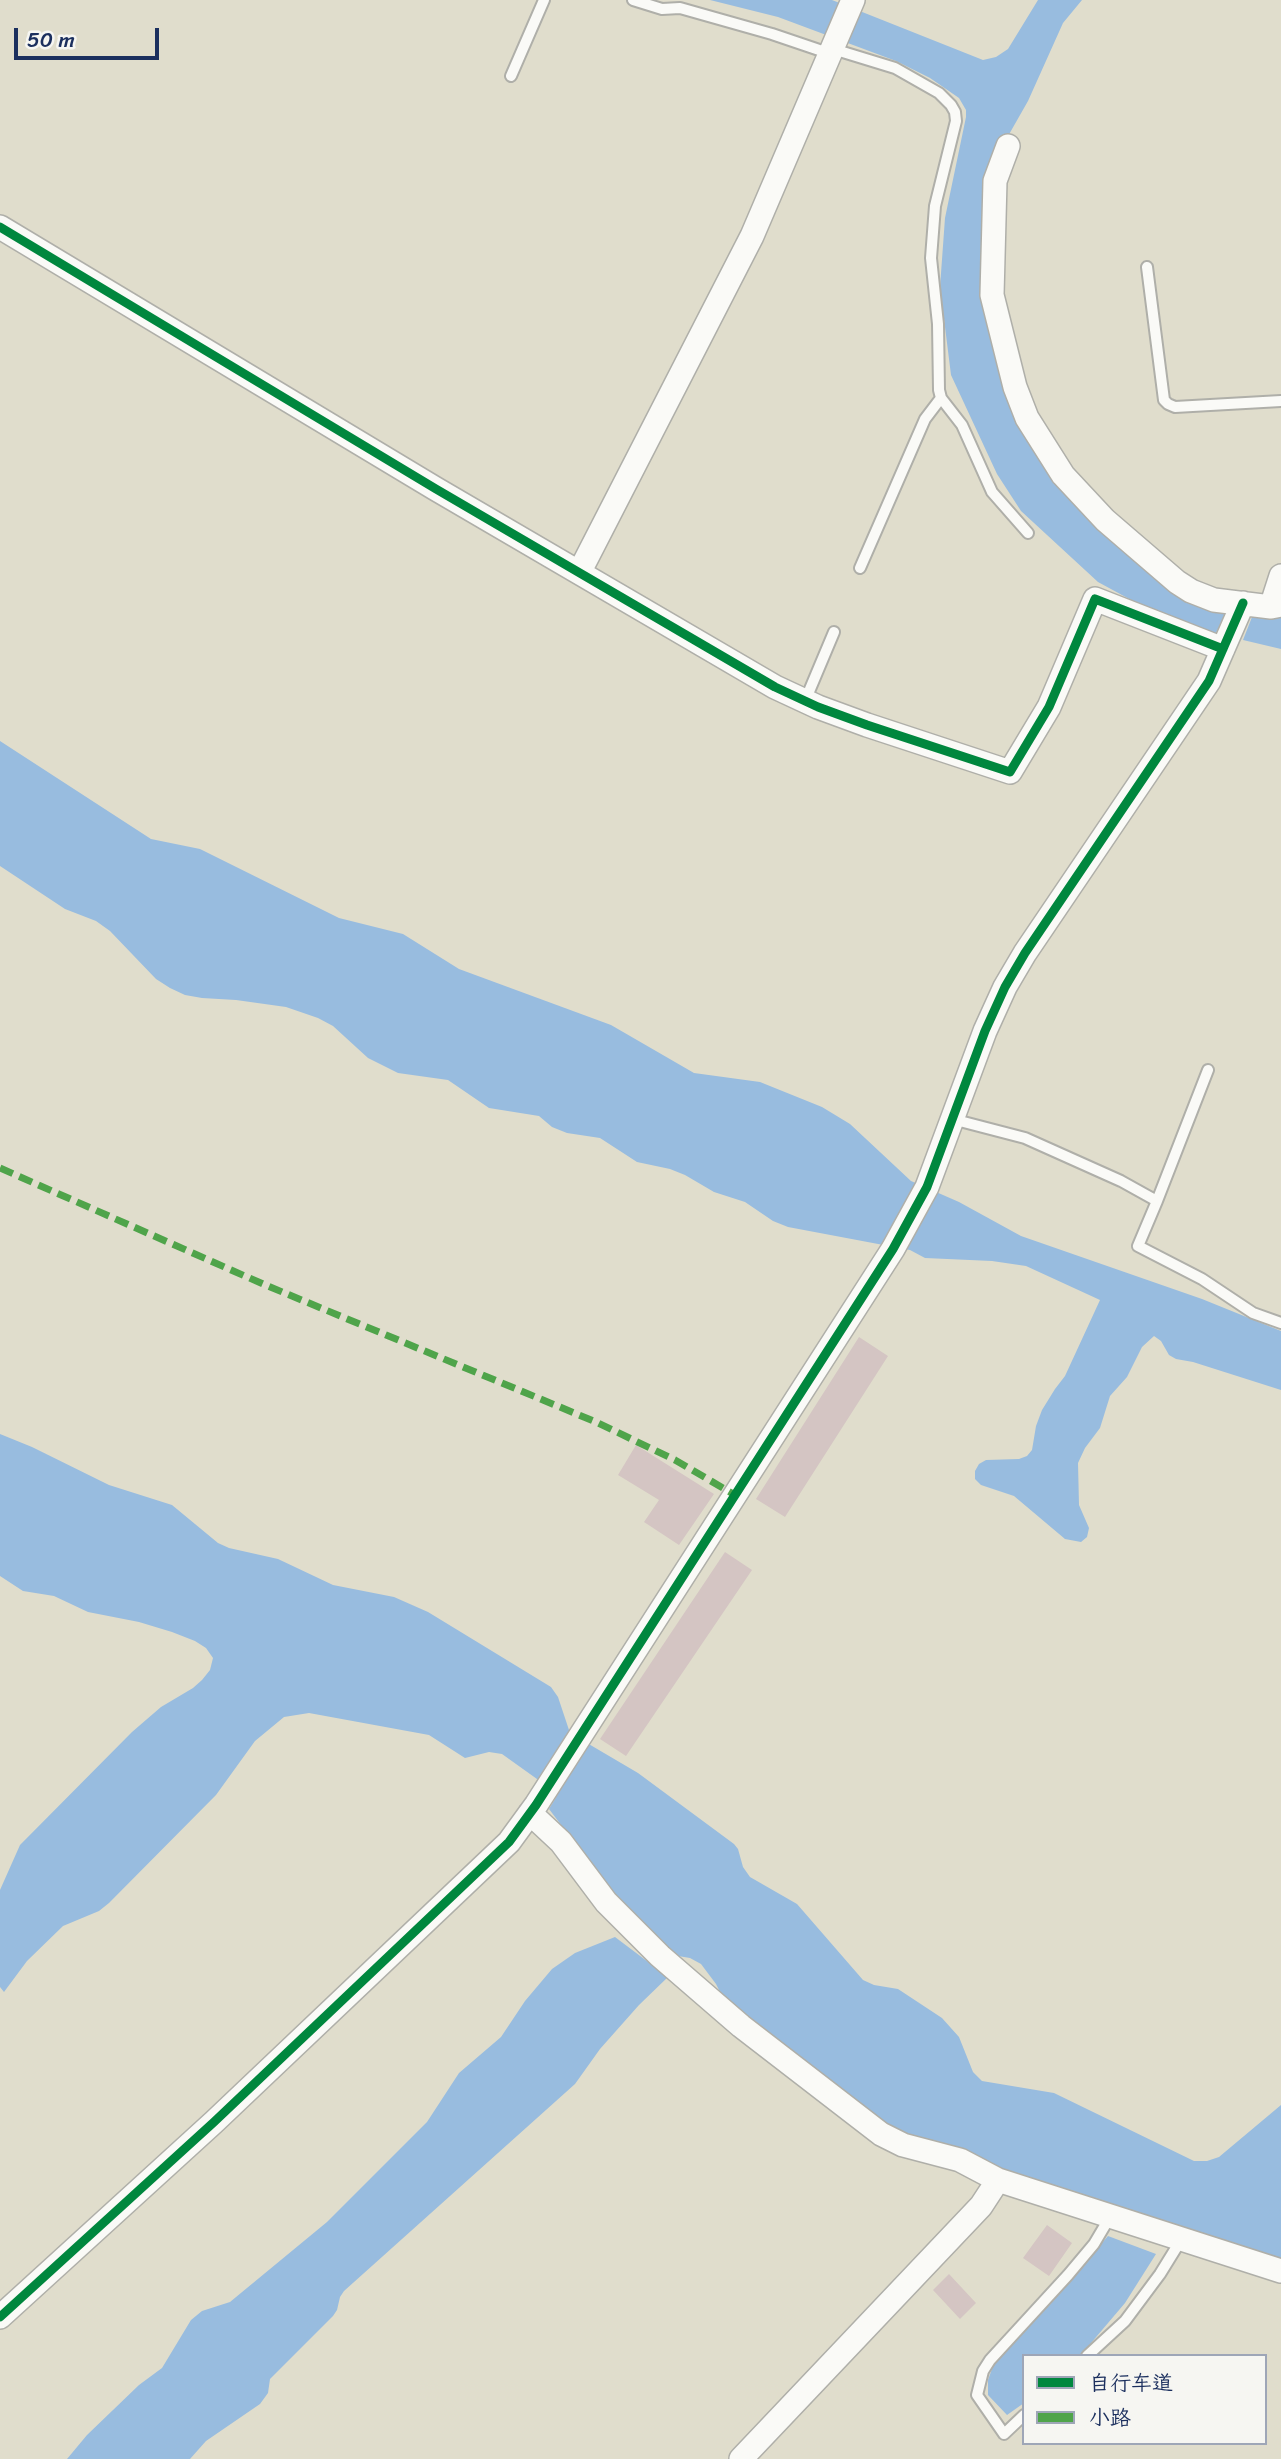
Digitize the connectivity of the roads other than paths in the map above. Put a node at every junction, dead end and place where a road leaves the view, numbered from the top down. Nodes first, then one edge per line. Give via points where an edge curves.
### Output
1 (544, 0) edge
2 (633, 0) edge
3 (852, 1) edge
4 (832, 49) junction
5 (511, 76) dead end
6 (1008, 146) dead end
7 (0, 227) edge
8 (1147, 267) dead end
9 (941, 398) junction
10 (1281, 401) edge
11 (1028, 533) dead end
12 (860, 568) dead end
13 (580, 572) junction
14 (1281, 576) edge
15 (1243, 603) junction
16 (1276, 606) edge
17 (834, 632) dead end
18 (1223, 649) junction
19 (805, 701) junction
20 (1208, 1070) dead end
21 (952, 1119) junction
22 (1157, 1201) junction
23 (1281, 1323) edge
24 (533, 1809) junction
25 (998, 2180) junction
26 (1110, 2217) junction
27 (1181, 2240) junction
28 (1281, 2271) edge
29 (0, 2317) edge
30 (1089, 2354) edge
31 (1022, 2417) edge
32 (741, 2459) edge

1 - 5 lane
2 - 4 lane
3 - 4 street
4 - 9 lane via 895,68 939,93 955,112 935,206 931,258
4 - 13 street via 752,236
6 - 15 street via 995,181 992,295 1027,418 1063,475 1105,520 1177,582 1206,598
7 - 13 street
8 - 10 lane via 1168,404
9 - 11 lane via 962,425 992,492
9 - 12 lane via 925,419
13 - 19 street
14 - 16 street
15 - 16 street
15 - 18 street
17 - 19 lane
18 - 19 street via 1096,598 1049,707 1010,772
18 - 21 street via 1209,681 1005,987
20 - 22 lane
21 - 22 lane via 1026,1138
21 - 24 street via 927,1187 893,1249
22 - 23 lane via 1138,1245 1253,1313
24 - 25 street via 606,1902 741,2026 881,2134 903,2145 960,2160
24 - 29 street via 499,1851 214,2122
25 - 26 street
25 - 32 street via 981,2206
26 - 27 street
26 - 31 lane via 1094,2244 983,2371 977,2395 1004,2434
27 - 28 street
27 - 30 lane via 1125,2321

